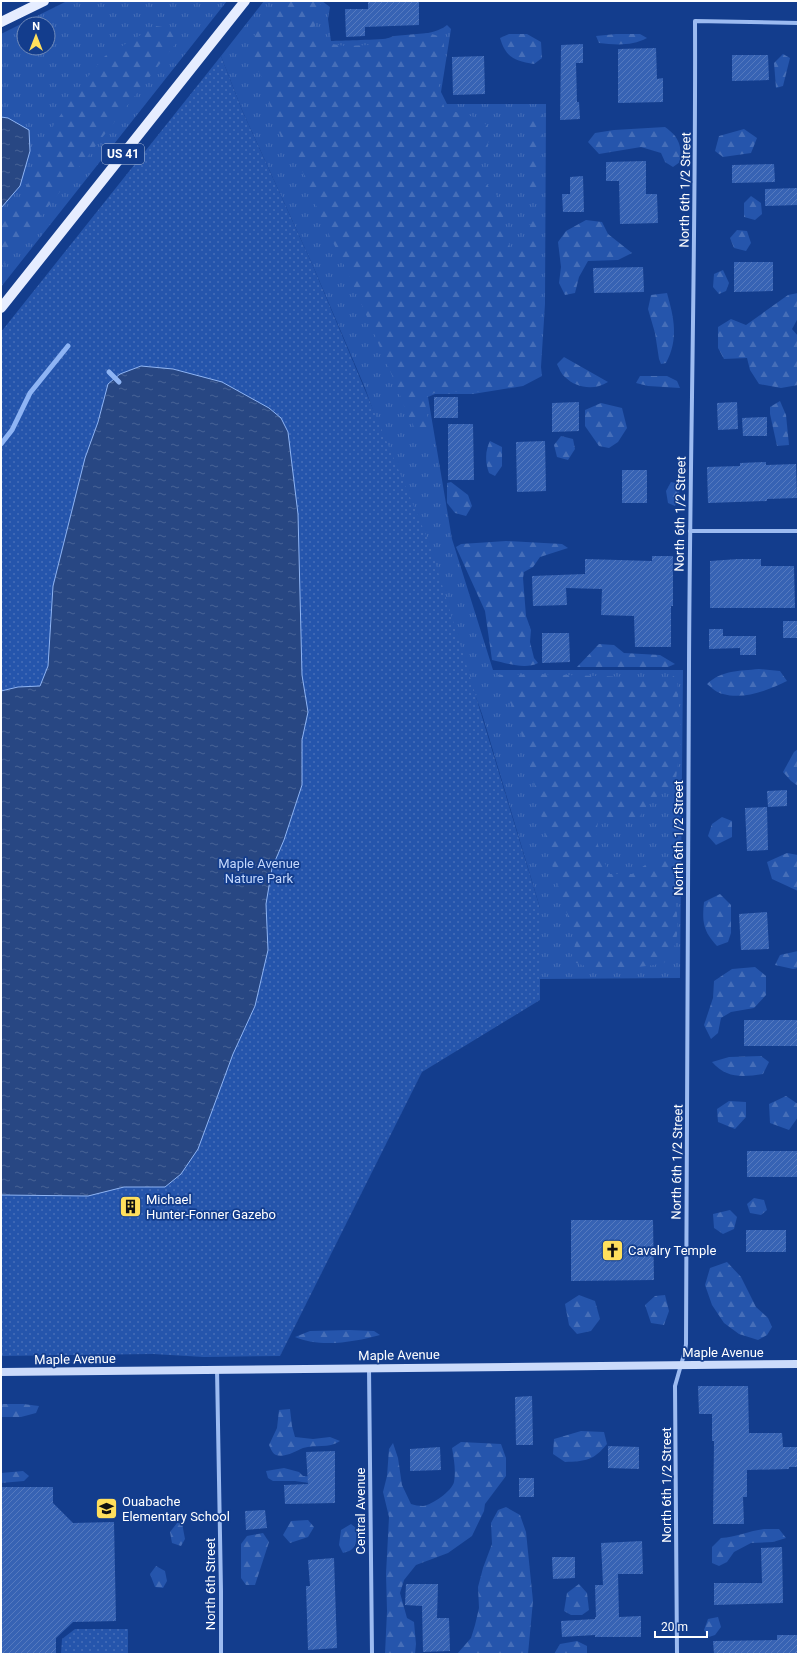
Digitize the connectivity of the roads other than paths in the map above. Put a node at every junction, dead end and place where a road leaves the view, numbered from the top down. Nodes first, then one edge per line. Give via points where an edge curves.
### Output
1 (44, 1) edge
2 (245, 1) edge
3 (1, 22) edge
4 (798, 23) edge
5 (1, 308) edge
6 (690, 531) junction
7 (798, 531) edge
8 (681, 1364) junction
9 (798, 1364) edge
10 (369, 1368) junction
11 (217, 1369) junction
12 (1, 1372) edge
13 (221, 1654) edge
14 (372, 1654) edge
15 (677, 1654) edge

1 - 3 main road
2 - 5 main road, US 41
4 - 6 street, North 6th 1/2 Street via 695,21 696,194
6 - 7 street
6 - 8 street, North 6th 1/2 Street via 686,1313 685,1351
8 - 9 main road, Maple Avenue
8 - 10 main road, Maple Avenue
8 - 15 street, North 6th 1/2 Street via 675,1386
10 - 11 main road, Maple Avenue
10 - 14 street, Central Avenue
11 - 12 main road, Maple Avenue
11 - 13 street, North 6th Street

